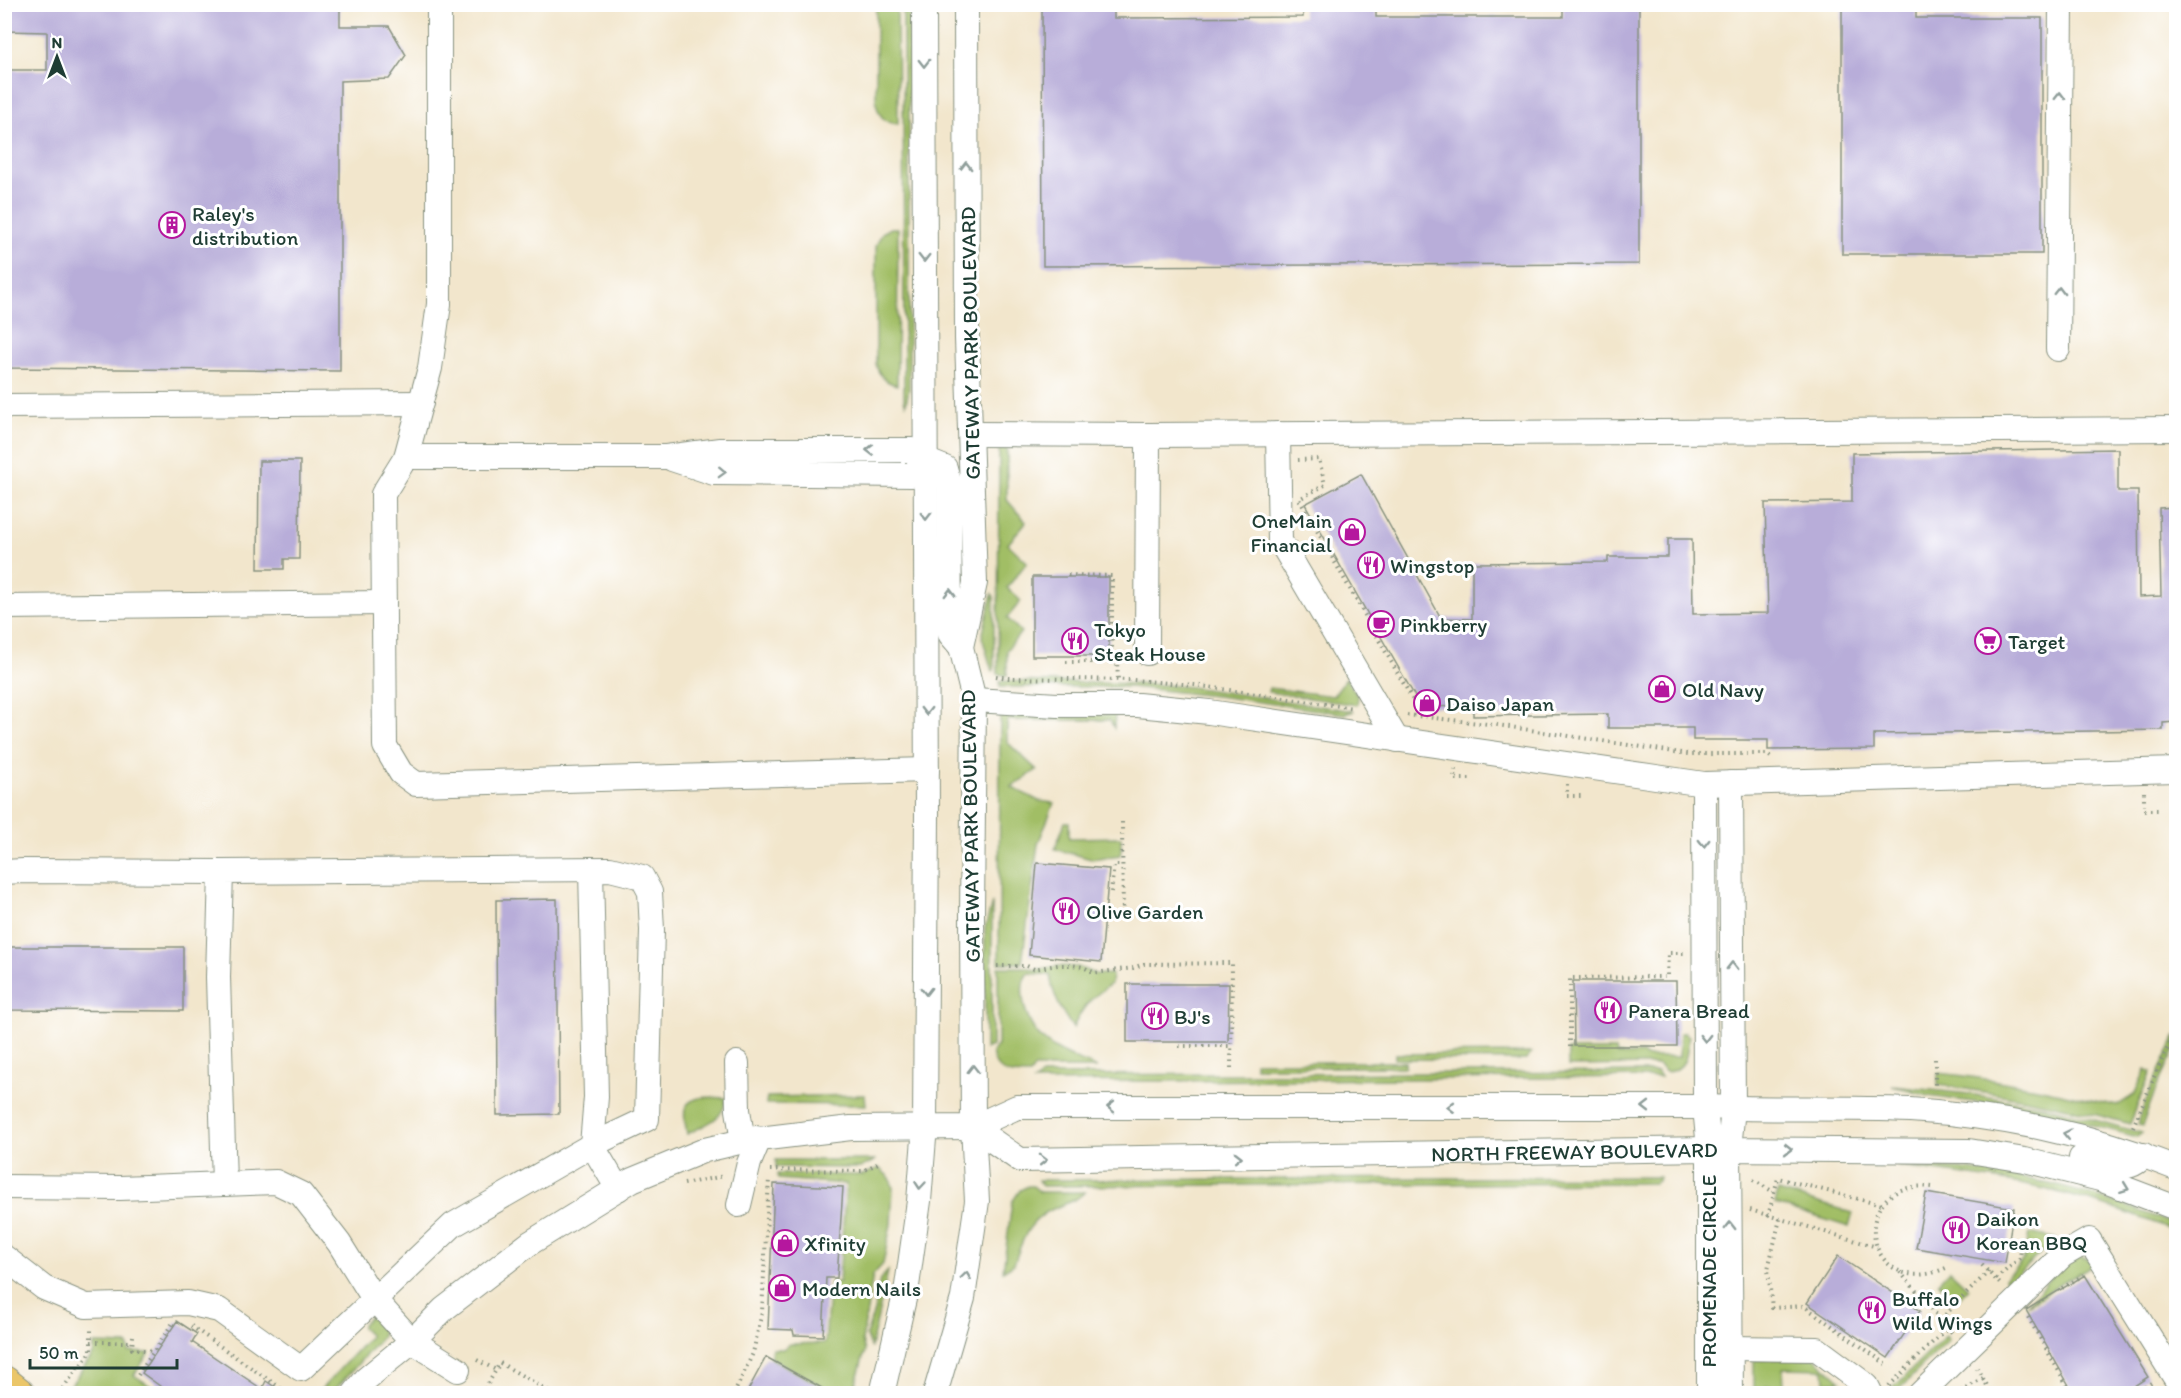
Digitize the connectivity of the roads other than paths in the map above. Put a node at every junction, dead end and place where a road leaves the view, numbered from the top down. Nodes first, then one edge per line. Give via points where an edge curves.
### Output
1 (439, 4) edge
2 (924, 4) edge
3 (966, 4) edge
4 (2061, 4) edge
5 (2058, 349) dead end
6 (421, 403) junction
7 (4, 406) edge
8 (2176, 429) edge
9 (972, 434) junction
10 (1278, 434) junction
11 (1148, 435) junction
12 (406, 457) junction
13 (925, 460) junction
14 (384, 603) junction
15 (4, 607) edge
16 (961, 647) junction
17 (1147, 653) dead end
18 (974, 700) junction
19 (1397, 740) junction
20 (927, 770) junction
21 (2176, 770) edge
22 (1731, 783) junction
23 (1704, 784) junction
24 (591, 870) junction
25 (4, 872) edge
26 (221, 872) junction
27 (737, 1063) dead end
28 (1705, 1107) junction
29 (1733, 1108) junction
30 (925, 1126) junction
31 (973, 1127) junction
32 (751, 1140) junction
33 (592, 1145) junction
34 (1719, 1149) junction
35 (1969, 1151) junction
36 (2144, 1155) junction
37 (2176, 1168) edge
38 (224, 1184) junction
39 (4, 1187) edge
40 (618, 1189) junction
41 (739, 1205) dead end
42 (2176, 1208) edge
43 (4, 1257) edge
44 (374, 1299) junction
45 (412, 1341) junction
46 (1730, 1348) junction
47 (464, 1363) road end
48 (2168, 1378) edge
49 (4, 1382) edge
50 (1879, 1390) edge
51 (19, 1394) edge
52 (354, 1394) edge
53 (882, 1394) edge
54 (935, 1394) edge
55 (1709, 1394) edge
56 (1731, 1394) edge
57 (1920, 1394) edge

1 - 6 street via 439,304
2 -> 13 street, GATEWAY PARK BOULEVARD
9 -> 3 street, GATEWAY PARK BOULEVARD via 967,338
5 -> 4 street
6 - 7 street
6 - 12 street
8 - 10 street
9 - 11 street
9 - 16 street, GATEWAY PARK BOULEVARD via 975,583
10 - 11 street
10 - 19 street via 1280,542
11 - 17 street
12 - 13 street via 666,457 714,473 912,475
12 - 14 street via 383,494
16 -> 13 street via 950,634 949,482 945,468
13 -> 20 street, GATEWAY PARK BOULEVARD
14 - 15 street
14 - 20 street via 385,746 401,773 416,784
16 - 18 street, GATEWAY PARK BOULEVARD
18 - 19 street via 1147,706
31 -> 18 street, GATEWAY PARK BOULEVARD
19 - 23 street
20 -> 30 street, GATEWAY PARK BOULEVARD
21 - 22 street
22 - 23 street
29 -> 22 street
23 -> 28 street
24 - 26 street
24 - 33 street via 596,1097
24 - 33 street via 642,877 650,892 652,930 647,1119
25 - 26 street
26 - 38 street via 218,977
27 - 32 street via 738,1110
28 - 29 street, NORTH FREEWAY BOULEVARD
28 -> 31 street, NORTH FREEWAY BOULEVARD via 1017,1107
28 - 34 street
29 - 34 street
36 -> 29 street, NORTH FREEWAY BOULEVARD via 2070,1134 1981,1118 1910,1110
30 - 31 street, NORTH FREEWAY BOULEVARD
30 - 32 street, NORTH FREEWAY BOULEVARD via 851,1128
30 -> 53 street, GATEWAY PARK BOULEVARD via 907,1286
31 -> 34 street, NORTH FREEWAY BOULEVARD via 1020,1160
54 -> 31 street, GATEWAY PARK BOULEVARD via 965,1288 977,1201
32 - 40 street, NORTH FREEWAY BOULEVARD via 705,1150
32 - 41 street
33 - 40 street
33 - 44 street via 453,1225
34 -> 35 street, NORTH FREEWAY BOULEVARD
46 -> 34 street, PROMENADE CIRCLE
34 - 55 street, PROMENADE CIRCLE
35 - 36 street via 1996,1140 2126,1168
35 -> 42 street, NORTH FREEWAY BOULEVARD via 2100,1179
36 - 37 street, NORTH FREEWAY BOULEVARD
38 - 39 street
38 - 44 street via 276,1182 301,1194 339,1243
40 - 45 street, NORTH FREEWAY BOULEVARD via 530,1243 444,1309
43 - 44 street via 44,1288 86,1306 188,1303 219,1310 302,1369
44 - 45 street
45 - 47 street
45 - 52 street, NORTH FREEWAY BOULEVARD
46 - 50 street via 1817,1349 1867,1386
46 - 56 street, PROMENADE CIRCLE
48 - 57 street via 2089,1240 2063,1255
49 - 51 main road

